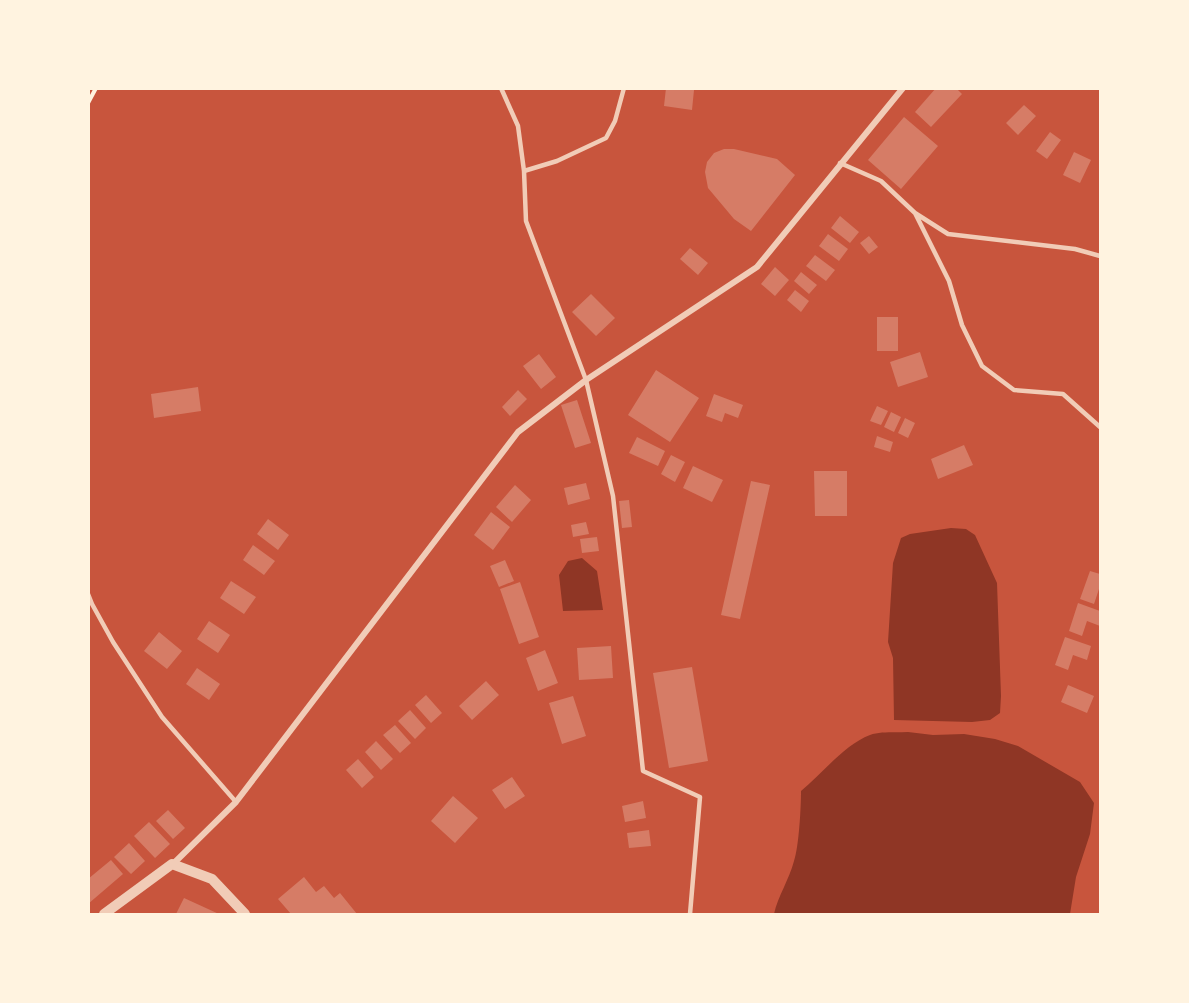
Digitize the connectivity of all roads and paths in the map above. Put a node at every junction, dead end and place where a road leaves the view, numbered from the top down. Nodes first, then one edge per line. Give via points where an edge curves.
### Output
1 (96, 88) edge
2 (501, 88) edge
3 (624, 88) edge
4 (903, 88) edge
5 (88, 103) edge
6 (840, 164) junction
7 (524, 171) junction
8 (915, 213) junction
9 (1101, 256) edge
10 (586, 380) junction
11 (1101, 427) edge
12 (88, 594) edge
13 (236, 802) junction
14 (172, 864) junction
15 (104, 915) edge
16 (245, 915) edge
17 (690, 915) edge

1 - 5 path
2 - 7 lane via 518,126
3 - 7 lane via 615,122 606,138 557,161
4 - 6 street
6 - 8 lane via 881,181
6 - 10 street via 756,267
7 - 10 lane via 526,221
8 - 9 lane via 948,234 1075,249
8 - 11 lane via 949,282 962,325 982,366 1014,390 1063,394
10 - 13 street via 518,432
10 - 17 lane via 613,496 643,771 700,797
12 - 13 lane via 113,642 162,717
13 - 14 street
14 - 15 street
14 - 16 street via 212,879

